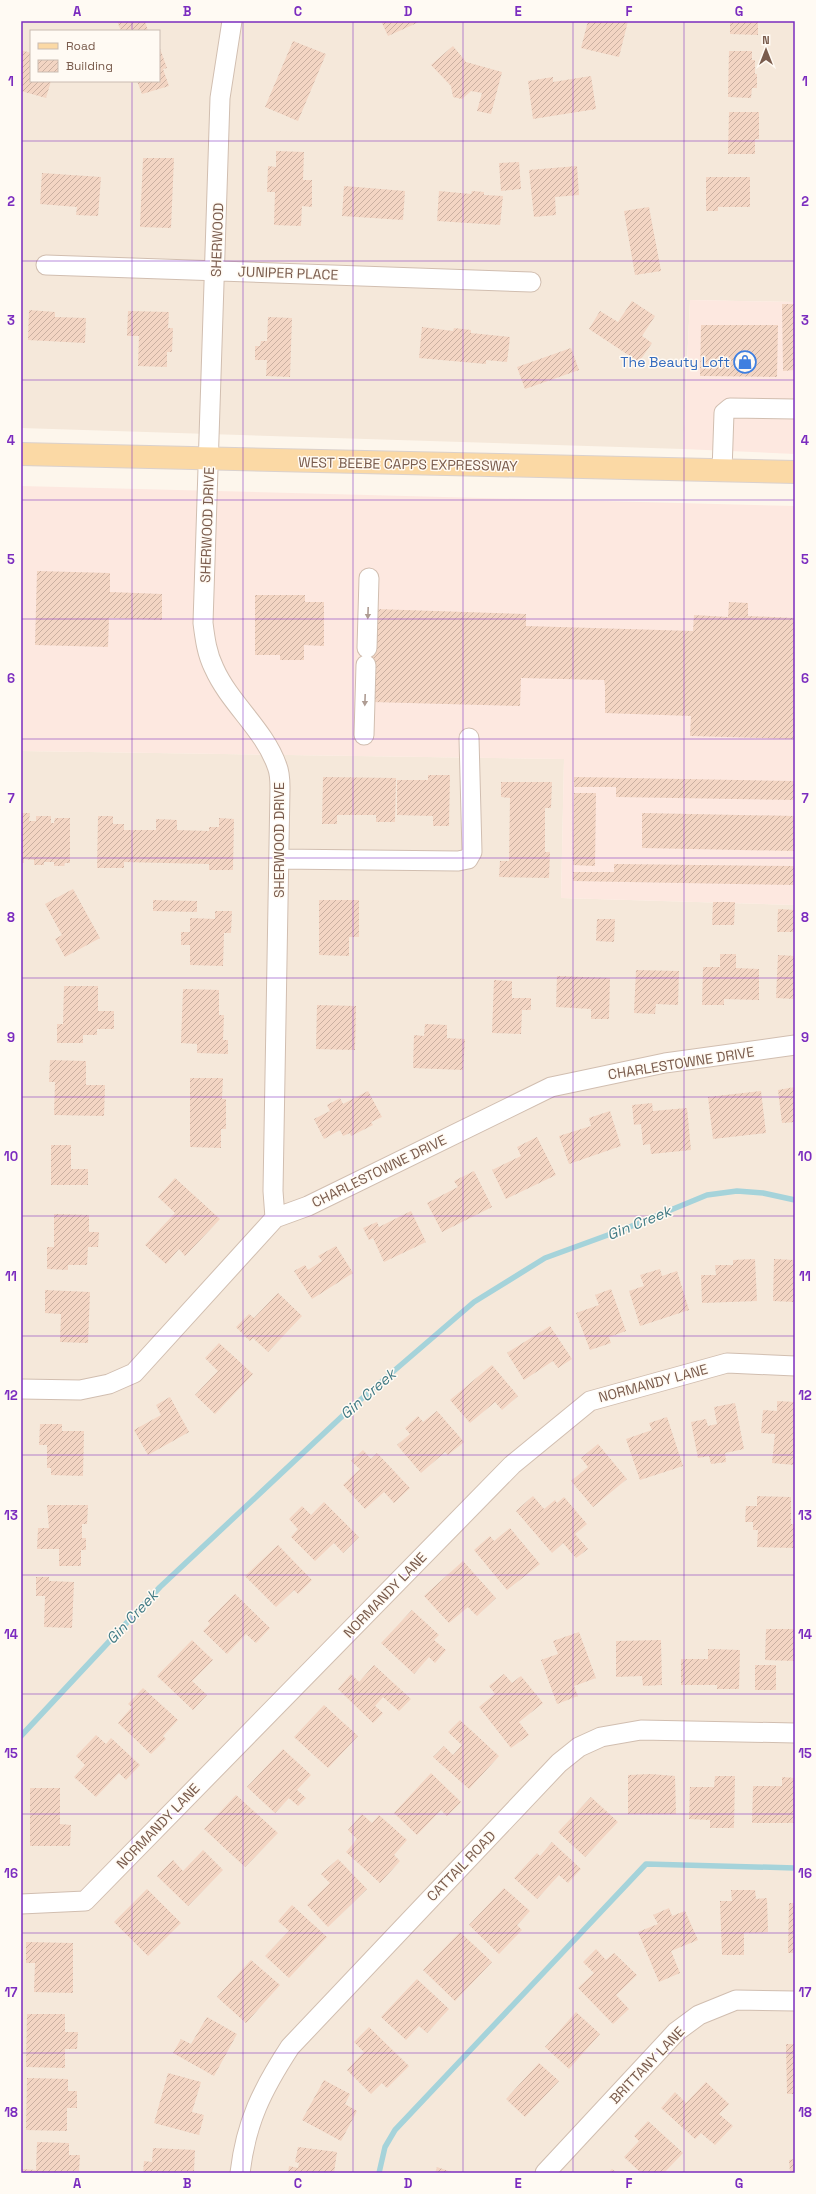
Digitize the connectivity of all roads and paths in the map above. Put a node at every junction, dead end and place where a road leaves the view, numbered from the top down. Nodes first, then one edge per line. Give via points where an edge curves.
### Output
1 (232, 21) edge
2 (46, 265) dead end
3 (216, 270) junction
4 (531, 282) dead end
5 (795, 409) edge
6 (21, 454) edge
7 (209, 459) junction
8 (722, 471) junction
9 (795, 472) edge
10 (369, 578) dead end
11 (364, 736) dead end
12 (469, 738) dead end
13 (279, 859) junction
14 (795, 1045) edge
15 (275, 1218) junction
16 (795, 1366) edge
17 (21, 1388) edge
18 (795, 1733) edge
19 (21, 1904) edge
20 (795, 2001) edge
21 (240, 2173) edge
22 (545, 2173) edge

1 - 3 street, SHERWOOD via 220,98
2 - 3 street, JUNIPER PLACE
3 - 4 street, JUNIPER PLACE
3 - 7 street, SHERWOOD
5 - 8 street via 730,408 724,413
6 - 7 main road, WEST BEEBE CAPPS EXPRESSWAY
7 - 8 main road, WEST BEEBE CAPPS EXPRESSWAY
7 - 13 street, SHERWOOD DRIVE via 203,623 206,647 214,669 237,706 259,733 278,767
8 - 9 main road, WEST BEEBE CAPPS EXPRESSWAY
10 -> 11 street
12 - 13 street via 472,852 468,859
13 - 15 street, SHERWOOD DRIVE via 272,1191
14 - 15 street, CHARLESTOWNE DRIVE via 665,1063 550,1087 308,1206
15 - 17 street, CHARLESTOWNE DRIVE via 134,1373 109,1384 80,1390
16 - 19 street, NORMANDY LANE via 728,1363 590,1401 512,1465 85,1901
18 - 21 street, CATTAIL ROAD via 641,1730 601,1737 579,1747 560,1763 290,2047 270,2078 253,2113 243,2144
20 - 22 street, BRITTANY LANE via 736,2000 699,2015 676,2032

